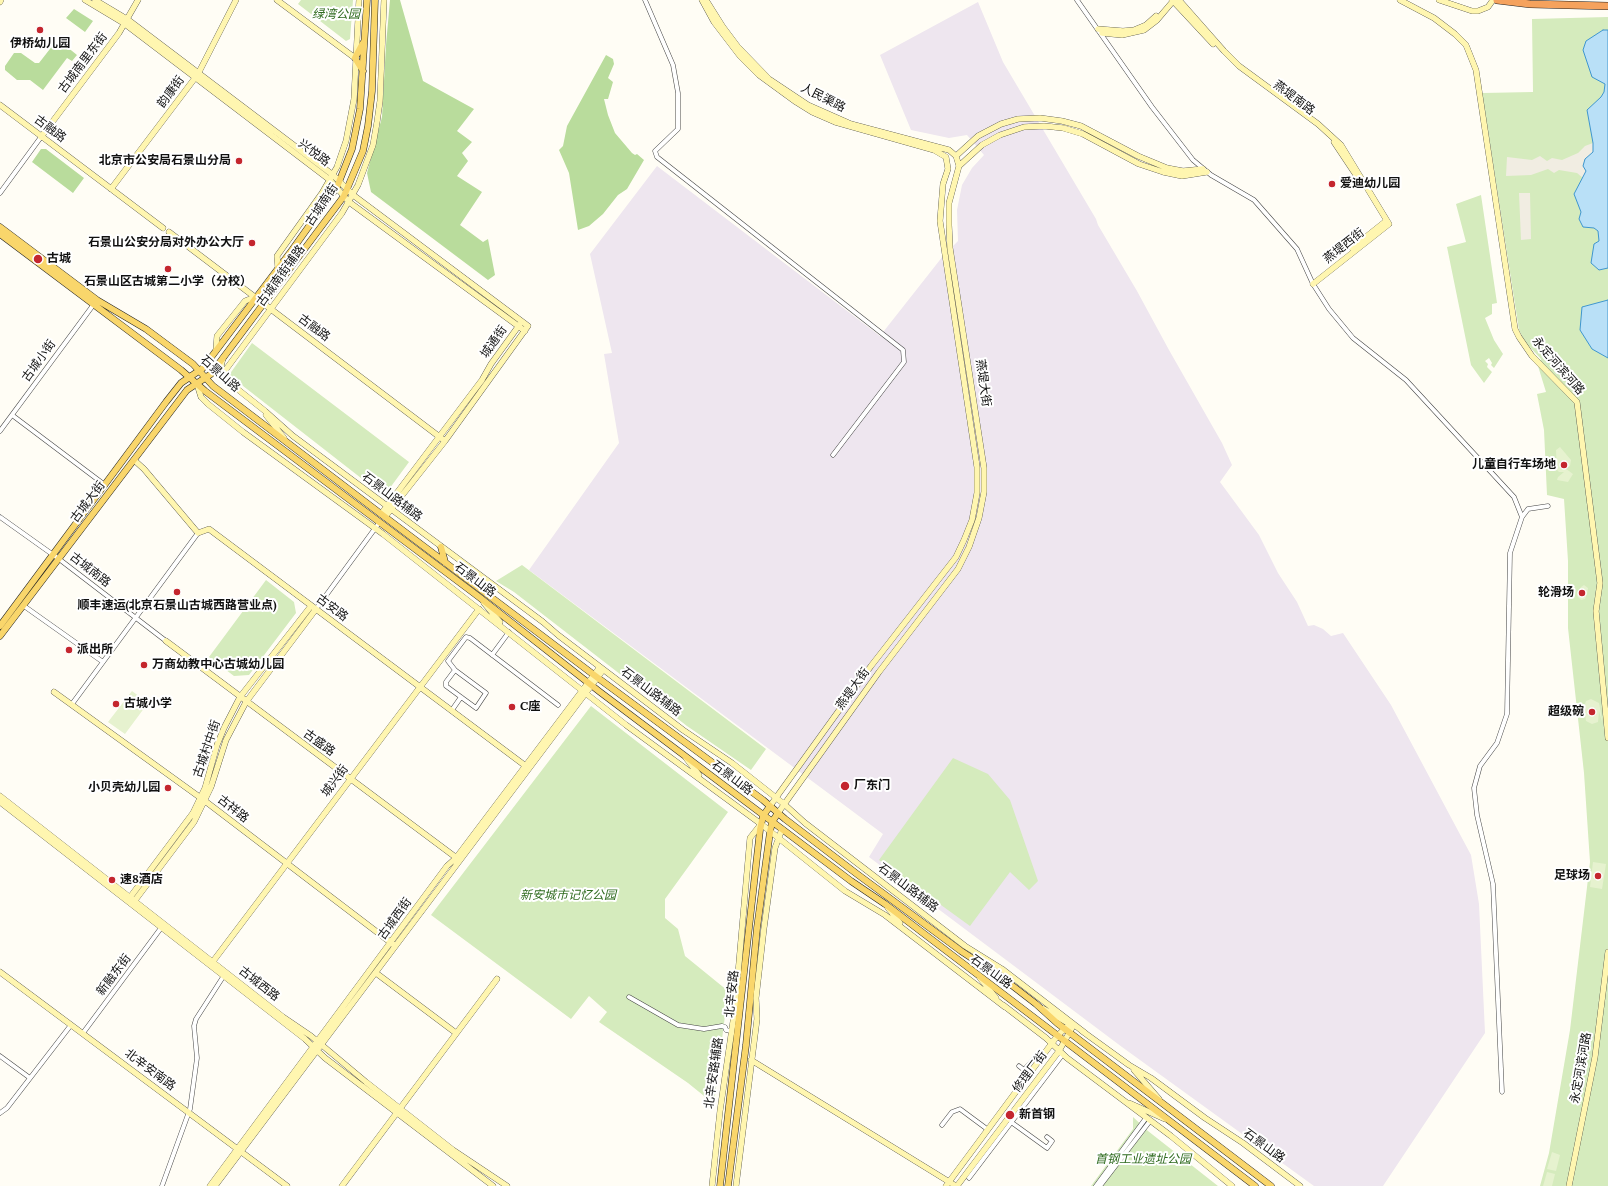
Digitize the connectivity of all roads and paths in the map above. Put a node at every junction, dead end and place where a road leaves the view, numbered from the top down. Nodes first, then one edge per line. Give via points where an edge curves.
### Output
1 (85, 0) edge
2 (95, 0) edge
3 (138, 0) edge
4 (236, 0) edge
5 (276, 0) edge
6 (359, 0) edge
7 (367, 0) edge
8 (375, 0) edge
9 (384, 0) edge
10 (645, 0) edge
11 (702, 0) edge
12 (706, 0) edge
13 (1077, 0) edge
14 (1173, 0) edge
15 (1400, 0) edge
16 (1439, 0) edge
17 (1493, 0) edge
18 (1497, 0) edge
19 (1608, 6) edge
20 (126, 22) junction
21 (1100, 31) junction
22 (364, 42) junction
23 (355, 58) junction
24 (363, 71) junction
25 (197, 75) junction
26 (0, 105) edge
27 (41, 137) junction
28 (956, 156) junction
29 (949, 164) joint
30 (960, 166) junction
31 (1205, 170) junction
32 (332, 177) junction
33 (338, 185) junction
34 (111, 189) junction
35 (347, 190) junction
36 (0, 193) edge
37 (353, 195) junction
38 (344, 196) junction
39 (349, 202) junction
40 (1386, 224) joint
41 (0, 227) edge
42 (163, 228) dead end
43 (169, 232) dead end
44 (0, 234) edge
45 (278, 268) junction
46 (1312, 282) junction
47 (255, 297) junction
48 (94, 304) junction
49 (265, 304) junction
50 (271, 309) junction
51 (520, 324) junction
52 (223, 358) junction
53 (198, 371) junction
54 (221, 376) junction
55 (189, 377) junction
56 (206, 378) junction
57 (197, 384) junction
58 (256, 404) junction
59 (12, 415) junction
60 (0, 431) edge
61 (439, 436) junction
62 (284, 439) junction
63 (445, 441) junction
64 (832, 455) dead end
65 (134, 460) junction
66 (105, 485) junction
67 (1548, 506) dead end
68 (389, 508) junction
69 (383, 515) junction
70 (0, 517) edge
71 (1522, 517) junction
72 (379, 523) junction
73 (374, 529) junction
74 (198, 533) junction
75 (441, 547) junction
76 (56, 557) junction
77 (445, 562) junction
78 (479, 597) junction
79 (24, 606) junction
80 (313, 607) junction
81 (479, 609) junction
82 (136, 618) junction
83 (0, 626) edge
84 (509, 632) junction
85 (0, 636) edge
86 (166, 641) joint
87 (492, 655) junction
88 (103, 662) junction
89 (602, 669) junction
90 (455, 670) junction
91 (596, 676) junction
92 (590, 684) junction
93 (420, 687) junction
94 (54, 692) dead end
95 (584, 692) junction
96 (240, 697) junction
97 (461, 697) junction
98 (246, 702) junction
99 (72, 704) junction
100 (558, 705) dead end
101 (452, 710) junction
102 (1608, 738) edge
103 (683, 754) junction
104 (527, 767) junction
105 (350, 779) junction
106 (703, 780) junction
107 (0, 796) edge
108 (776, 798) junction
109 (203, 799) junction
110 (0, 802) edge
111 (784, 804) junction
112 (770, 806) junction
113 (778, 813) junction
114 (763, 816) junction
115 (772, 822) junction
116 (761, 824) junction
117 (782, 829) junction
118 (770, 832) junction
119 (778, 839) junction
120 (458, 859) junction
121 (287, 864) junction
122 (131, 901) junction
123 (885, 904) junction
124 (161, 928) junction
125 (903, 928) junction
126 (763, 944) junction
127 (394, 945) junction
128 (1608, 952) edge
129 (211, 964) junction
130 (753, 965) junction
131 (0, 972) edge
132 (376, 973) junction
133 (979, 976) junction
134 (224, 977) junction
135 (497, 978) dead end
136 (742, 996) junction
137 (629, 997) dead end
138 (1036, 1004) junction
139 (1005, 1007) junction
140 (735, 1008) junction
141 (71, 1025) junction
142 (1071, 1025) junction
143 (1067, 1031) junction
144 (731, 1032) junction
145 (83, 1033) junction
146 (456, 1033) junction
147 (1085, 1033) junction
148 (1058, 1035) junction
149 (1065, 1041) junction
150 (320, 1043) junction
151 (1052, 1044) junction
152 (315, 1049) junction
153 (1061, 1053) junction
154 (0, 1056) edge
155 (751, 1060) junction
156 (1040, 1061) junction
157 (1129, 1065) junction
158 (1019, 1066) dead end
159 (30, 1078) junction
160 (1103, 1086) junction
161 (1502, 1092) dead end
162 (1162, 1102) junction
163 (398, 1110) junction
164 (0, 1113) edge
165 (188, 1113) junction
166 (1148, 1120) junction
167 (1011, 1122) junction
168 (1171, 1122) junction
169 (942, 1125) dead end
170 (987, 1129) junction
171 (1048, 1137) dead end
172 (740, 1145) junction
173 (240, 1151) junction
174 (715, 1168) junction
175 (722, 1169) junction
176 (730, 1174) junction
177 (493, 1178) junction
178 (969, 1178) dead end
179 (499, 1184) edge
180 (948, 1184) edge
181 (162, 1186) edge
182 (210, 1186) edge
183 (215, 1186) edge
184 (287, 1186) edge
185 (342, 1186) edge
186 (492, 1186) edge
187 (507, 1186) edge
188 (712, 1186) edge
189 (720, 1186) edge
190 (728, 1186) edge
191 (736, 1186) edge
192 (957, 1186) edge
193 (1096, 1186) edge
194 (1100, 1186) edge
195 (1232, 1186) edge
196 (1255, 1186) edge
197 (1271, 1186) edge
198 (1300, 1186) edge
199 (1569, 1186) edge

1 - 20 street, 兴悦路
2 - 20 street, 兴悦路
3 - 20 street, 古城南里东街
4 - 25 street, 韵康街
5 - 23 street
6 - 23 street, 古城南街辅路
7 - 22 main road, 古城南街
8 - 35 main road, 古城南街 via 368,126 362,151
9 - 37 street, 古城南街辅路 via 377,122 366,163
10 - 64 street via 673,66 678,93 678,129 655,151 657,157 903,350 904,362
11 - 29 street, 人民渠路 via 714,22 740,56 759,75 796,102 835,122 940,153 946,157
12 - 28 street, 人民渠路 via 723,27 749,59 770,79 808,105 851,124 948,150
13 - 21 street
14 - 21 street via 1154,23 1144,30 1122,35
14 - 40 street, 燕堤南路 via 1239,66 1318,124 1341,145
15 - 102 street, 永定河滨河路 via 1434,18 1466,45 1476,70 1515,329 1532,356 1577,402 1600,583 1596,611
16 - 17 street via 1472,11 1488,7
18 - 19 highway via 1530,4
20 - 25 street, 兴悦路
20 - 27 street, 古城南里东街
21 - 31 street via 1152,107 1193,160
22 - 23 main road
22 - 24 main road, 古城南街
23 - 24 main road
23 - 32 street, 古城南街辅路 via 354,99 350,122 346,141
24 - 33 main road, 古城南街 via 356,134
25 - 32 street, 兴悦路
25 - 34 street, 韵康街
26 - 27 street, 古融路
27 - 34 street, 古融路
27 - 36 street
28 - 30 street
28 - 31 street via 978,136 1003,123 1037,118 1081,126 1167,168 1183,171
29 - 108 street, 燕堤大街 via 943,184 940,222 977,467 977,493 972,520 947,570 872,666
30 - 31 street, 燕堤大街 via 982,145 1007,132 1041,126 1063,128 1083,134 1139,164 1163,172 1182,176
30 - 111 street, 燕堤大街 via 949,203 950,248 984,468 980,518 958,569 879,672
31 - 46 street via 1254,200 1297,249
32 - 33 street, 兴悦路
32 - 45 street, 古城南街辅路 via 310,213 277,256
33 - 35 street, 兴悦路
33 - 38 street, 兴悦路
33 - 45 main road, 古城南街
34 - 42 street, 古融路
35 - 37 street, 兴悦路
35 - 38 main road, 古城南街
37 - 39 street, 古城南街辅路
37 - 51 street, 兴悦路
38 - 39 street, 兴悦路
38 - 49 main road, 古城南街
39 - 50 street, 古城南街辅路
39 - 51 street, 兴悦路
40 - 46 street, 燕堤西街
41 - 53 main road, 石景山路 via 97,300 146,329
43 - 47 street, 古融路
44 - 48 main road, 石景山路
45 - 47 main road, 古城南街
46 - 71 street via 1329,309 1353,338 1406,380 1514,497
47 - 49 street, 古融路
47 - 53 main road, 古城南街 via 203,368
48 - 55 main road, 石景山路
48 - 59 street, 古城小街
49 - 50 street, 古融路
49 - 52 main road, 古城南街
50 - 54 street, 古城南街辅路
50 - 61 street, 古融路
51 - 61 street, 城通街 via 482,380
51 - 63 street, 城通街 via 528,326
52 - 54 street
52 - 56 main road, 古城南街
53 - 55 main road, 古城大街
53 - 56 main road, 石景山路
54 - 58 street, 石景山路辅路
55 - 57 main road, 石景山路
55 - 66 main road, 古城大街 via 181,383
56 - 57 main road, 古城南街
56 - 62 main road, 石景山路
57 - 65 main road, 古城大街 via 187,390
57 - 72 main road, 石景山路
57 - 73 street via 201,397 208,404
58 - 62 street
58 - 68 street, 石景山路辅路 via 293,436
59 - 60 street, 古城小街
59 - 66 street
61 - 63 street, 古融路
61 - 68 street, 城通街
62 - 69 main road, 石景山路
63 - 68 street, 城通街
65 - 74 street
65 - 76 main road, 古城大街
66 - 76 main road, 古城大街
67 - 71 street via 1528,509
68 - 69 street, 城通街
68 - 75 street, 石景山路辅路
69 - 77 main road, 石景山路
70 - 76 street, 古城南路
71 - 161 street via 1510,553 1507,714 1497,743 1480,766 1474,788 1477,815 1493,884
72 - 73 street
72 - 78 main road, 石景山路
73 - 80 street
73 - 81 street
74 - 80 street, 古安路 via 209,530
74 - 82 street
75 - 77 main road
75 - 89 street, 石景山路辅路
76 - 79 main road, 古城大街
76 - 82 street, 古城南路
76 - 83 main road, 古城大街
77 - 91 main road, 石景山路
78 - 84 street
78 - 92 main road, 石景山路
79 - 85 main road, 古城大街
79 - 88 street
80 - 93 street, 古安路
80 - 96 street, 古城村中街
80 - 98 street, 古城村中街
81 - 84 street
81 - 93 street, 城兴街
82 - 86 street, 古城南路
82 - 88 street
84 - 87 street
84 - 95 street
86 - 96 street, 古盛路
87 - 90 street via 466,637 448,661
87 - 100 street
88 - 99 street
89 - 91 street, 古城西街
89 - 108 street, 石景山路辅路
90 - 97 street via 446,686
90 - 97 street via 486,694 476,708
91 - 92 street, 古城西街
91 - 112 main road, 石景山路
92 - 95 street, 古城西街
92 - 103 main road, 石景山路
93 - 101 street, 古安路
93 - 105 street, 城兴街
94 - 99 street, 古祥路
95 - 104 street, 古城西街
95 - 106 street
96 - 98 street, 古盛路
96 - 109 street, 古城村中街 via 217,745
97 - 101 street
98 - 105 street, 古盛路
98 - 109 street, 古城村中街 via 226,740
99 - 109 street, 古祥路
101 - 104 street, 古安路
103 - 106 street
103 - 114 main road, 石景山路
104 - 120 street, 古城西街
105 - 120 street, 古盛路
105 - 121 street, 城兴街
106 - 116 street
107 - 122 street, 古城西路
108 - 111 street, 石景山路辅路
108 - 112 street, 燕堤大街
109 - 121 street, 古祥路
109 - 122 street, 古城村中街
110 - 122 street, 古城西路
111 - 113 street, 燕堤大街
111 - 147 street, 石景山路辅路 via 805,823 959,941 1002,969
112 - 113 main road, 石景山路
112 - 114 main road, 北辛安路
113 - 115 main road, 北辛安路
113 - 138 main road, 石景山路
114 - 115 main road, 石景山路
114 - 116 main road, 北辛安路
115 - 117 main road, 石景山路
115 - 118 main road, 北辛安路
116 - 118 street
116 - 136 main road, 北辛安路
116 - 140 street, 北辛安路辅路 via 750,838
117 - 119 street
117 - 123 main road, 石景山路
118 - 119 street
118 - 130 main road, 北辛安路
119 - 125 street via 845,890
119 - 126 street
120 - 127 street, 古城西街 via 447,866
121 - 127 street, 古祥路
121 - 129 street, 城兴街
122 - 124 street, 古城西路
122 - 129 street, 古城西路
123 - 125 street
123 - 133 main road, 石景山路
124 - 129 street, 古城西路
124 - 145 street, 新融东街
125 - 139 street
126 - 130 street
126 - 155 street
127 - 132 street, 古城西街
127 - 150 street, 古城西街
128 - 199 street, 永定河滨河路 via 1595,1057
129 - 134 street, 古城西路
129 - 150 street, 古城西路
130 - 176 main road, 北辛安路
131 - 141 street, 北辛安南路
132 - 146 street
132 - 150 street, 古城西街
133 - 139 street
133 - 148 main road, 石景山路
134 - 152 street, 古城西路
134 - 165 street via 194,1026 198,1058
135 - 146 street
136 - 140 street
136 - 175 main road, 北辛安路
137 - 144 street via 678,1025 704,1029 722,1026
138 - 142 street, 石景山路
138 - 143 main road, 石景山路
139 - 151 street
140 - 144 street, 北辛安路辅路
141 - 145 street, 北辛安南路
141 - 159 street
142 - 143 street, 修理厂街
142 - 147 street, 石景山路
143 - 148 street, 修理厂街
143 - 149 street, 修理厂街
143 - 162 main road, 石景山路
144 - 174 street, 北辛安路辅路
145 - 165 street, 北辛安南路 via 120,1064
146 - 163 street
147 - 157 street, 石景山路
148 - 149 main road, 石景山路
148 - 151 street, 修理厂街
149 - 153 street, 修理厂街
149 - 168 main road, 石景山路
150 - 152 street, 古城西街
150 - 163 street, 古城西路
151 - 153 street
151 - 156 street, 修理厂街
152 - 163 street, 古城西路
152 - 173 street, 古城西街
153 - 160 street
153 - 167 street
153 - 192 street, 修理厂街
154 - 159 street
155 - 172 street
155 - 180 street
156 - 158 street via 1034,1058 1024,1070
156 - 170 street, 修理厂街
157 - 162 street
157 - 198 street, 石景山路 via 1151,1078
159 - 164 street via 7,1108
160 - 166 street
160 - 168 street via 1129,1103
162 - 197 main road, 石景山路
163 - 177 street, 古城西路
163 - 185 street
163 - 186 street, 古城西路
165 - 173 street, 北辛安南路
165 - 181 street
166 - 193 street
166 - 194 street
166 - 195 street
167 - 171 street via 1047,1148 1052,1141
167 - 178 street
168 - 196 main road, 石景山路
169 - 170 street via 952,1112 960,1109
170 - 180 street
172 - 176 street
172 - 191 street
173 - 182 street, 古城西街
173 - 183 street, 古城西街
173 - 184 street, 北辛安南路
174 - 175 street
174 - 188 street, 北辛安路辅路
175 - 189 main road, 北辛安路
176 - 190 main road, 北辛安路
177 - 179 street, 古城西路
177 - 186 street
179 - 187 street, 古城西路
180 - 192 street

